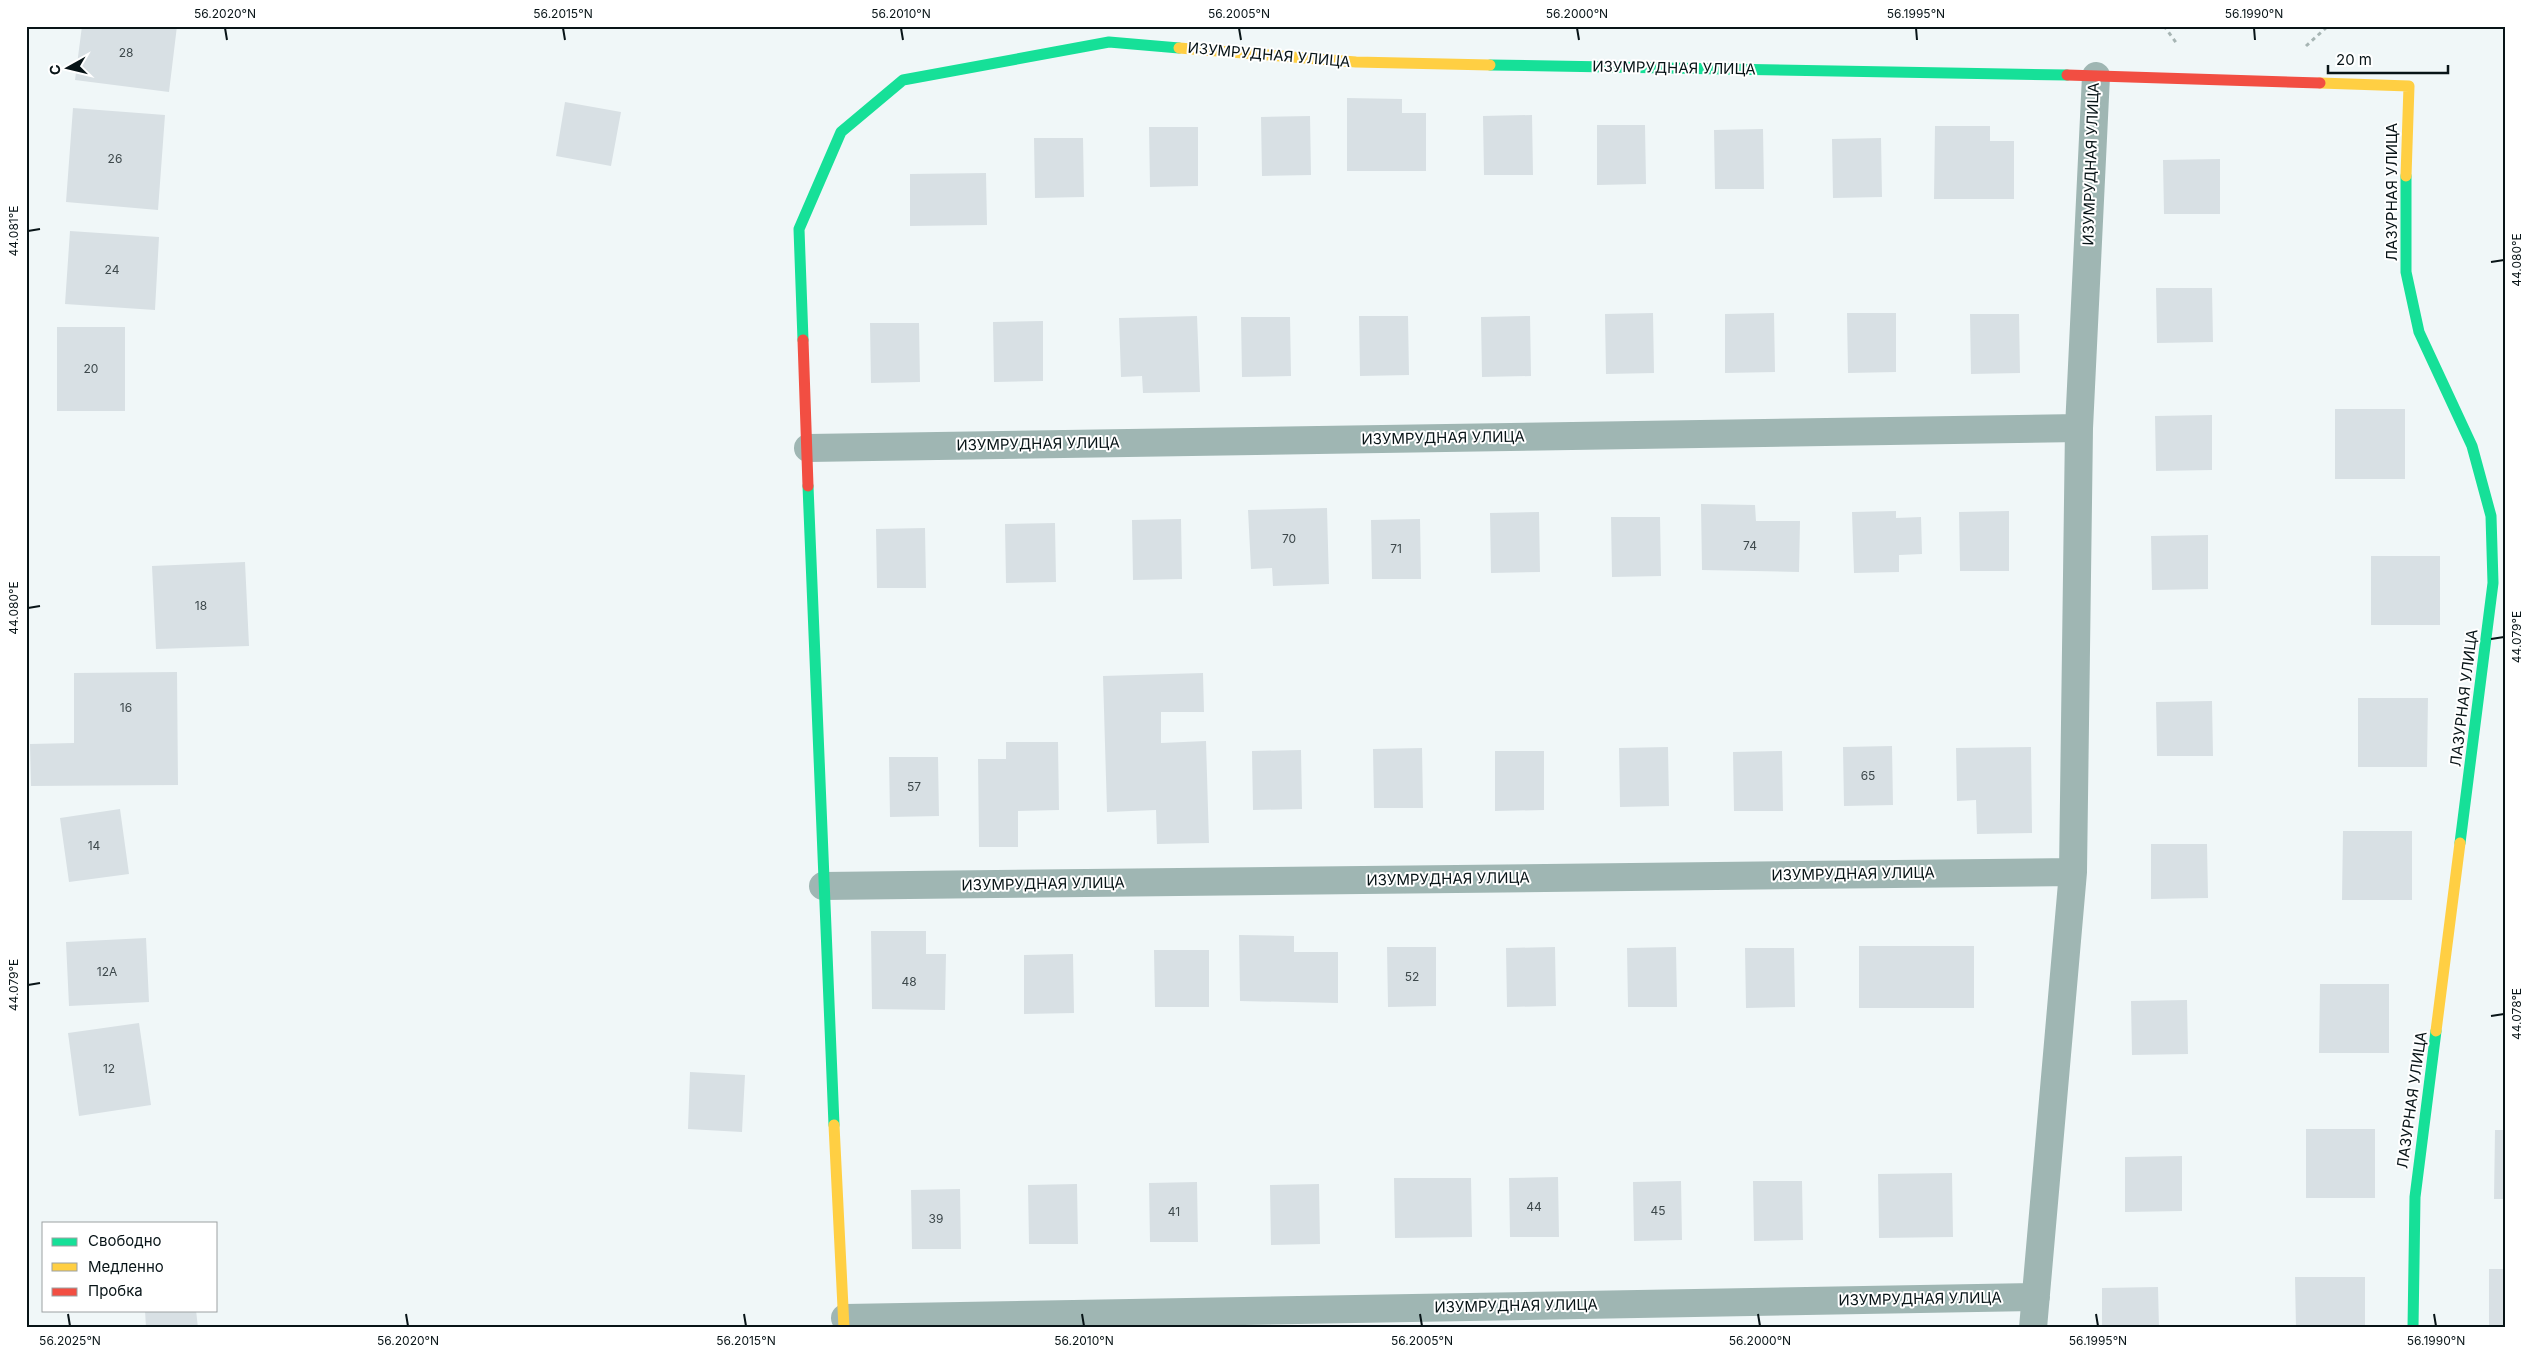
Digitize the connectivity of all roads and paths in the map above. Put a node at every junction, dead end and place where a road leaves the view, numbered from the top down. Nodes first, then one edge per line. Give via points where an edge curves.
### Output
1 (2096, 76) junction
2 (2079, 428) junction
3 (808, 448) junction
4 (2073, 872) junction
5 (823, 886) junction
6 (2036, 1296) junction
7 (844, 1323) edge
8 (2034, 1328) edge
9 (2413, 1328) edge

1 - 2 street, ИЗУМРУДНАЯ УЛИЦА
1 - 3 street, ИЗУМРУДНАЯ УЛИЦА via 1356,62 1109,42 902,80 841,132 799,229
1 - 9 street, ЛАЗУРНАЯ УЛИЦА via 2408,86 2404,216 2406,272 2419,332 2474,455 2491,516 2493,583 2415,1197
2 - 3 street, ИЗУМРУДНАЯ УЛИЦА
2 - 4 street, ИЗУМРУДНАЯ УЛИЦА
3 - 5 street
4 - 5 street, ИЗУМРУДНАЯ УЛИЦА
4 - 6 street, ИЗУМРУДНАЯ УЛИЦА
5 - 7 street
6 - 7 street, ИЗУМРУДНАЯ УЛИЦА
6 - 8 street, ИЗУМРУДНАЯ УЛИЦА

